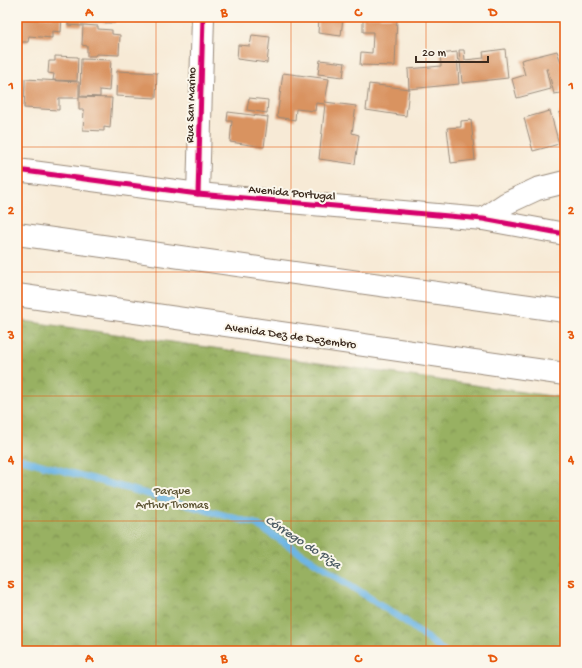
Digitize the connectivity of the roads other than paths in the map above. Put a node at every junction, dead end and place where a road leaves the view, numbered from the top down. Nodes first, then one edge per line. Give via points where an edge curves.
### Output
1 (203, 17) edge
2 (17, 170) edge
3 (565, 182) edge
4 (198, 194) junction
5 (483, 219) junction
6 (17, 234) edge
7 (565, 234) edge
8 (17, 295) edge
9 (565, 312) edge
10 (565, 374) edge

1 - 4 main road, Rua San Marino
2 - 4 main road, Avenida Portugal
3 - 5 main road via 537,190 507,203
4 - 5 main road, Avenida Portugal
5 - 7 main road, Avenida Portugal
6 - 9 main road
8 - 10 main road, Avenida Dez de Dezembro

